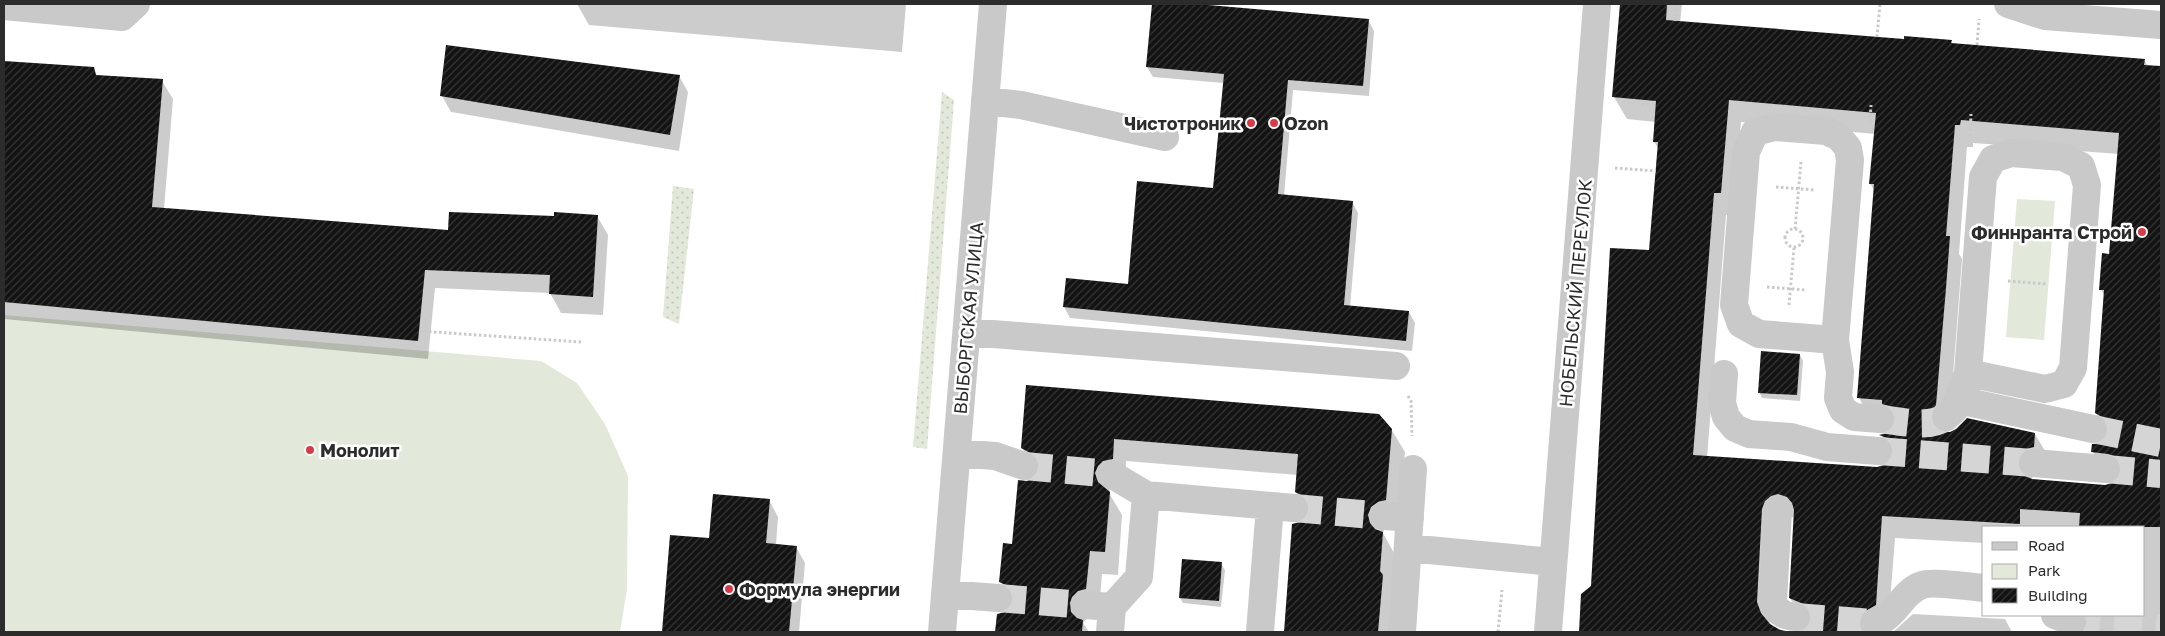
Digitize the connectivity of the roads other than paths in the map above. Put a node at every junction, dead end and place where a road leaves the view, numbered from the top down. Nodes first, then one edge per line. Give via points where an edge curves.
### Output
1 (136, 4) edge
2 (993, 4) edge
3 (1598, 4) edge
4 (2008, 4) edge
5 (4, 6) edge
6 (2080, 11) edge
7 (2161, 25) edge
8 (985, 101) junction
9 (1165, 137) dead end
10 (967, 332) junction
11 (1835, 340) junction
12 (1396, 366) road end
13 (1968, 372) junction
14 (1724, 374) dead end
15 (1880, 419) tunnel mouth
16 (2094, 429) tunnel mouth
17 (1878, 451) tunnel mouth
18 (957, 453) junction
19 (2033, 463) tunnel mouth
20 (1024, 466) tunnel mouth
21 (1413, 469) road end
22 (2106, 469) tunnel mouth
23 (1111, 474) tunnel mouth
24 (1146, 495) junction
25 (1778, 510) dead end
26 (1408, 548) junction
27 (1553, 572) junction
28 (1982, 588) edge
29 (945, 594) junction
30 (998, 598) tunnel mouth
31 (1085, 605) tunnel mouth
32 (1796, 617) tunnel mouth
33 (1111, 620) edge
34 (1874, 623) tunnel mouth
35 (942, 632) edge
36 (1260, 632) edge
37 (1402, 632) edge
38 (1548, 632) edge

1 - 5 street via 122,17
2 - 8 street, ВЫБОРГСКАЯ УЛИЦА
3 - 27 street, НОБЕЛЬСКИЙ ПЕРЕУЛОК
4 - 6 street via 2045,16
6 - 7 street
8 - 9 street
8 - 10 street, ВЫБОРГСКАЯ УЛИЦА
10 - 12 street
10 - 18 street, ВЫБОРГСКАЯ УЛИЦА
11 - 11 street via 1850,160 1848,148 1839,137 1826,131 1775,127 1755,132 1746,152 1734,305 1741,324 1759,334
11 - 15 street via 1840,372 1838,398 1843,410 1854,417
13 - 13 street via 1984,177 1993,159 2011,153 2063,157 2081,166 2087,185 2073,368 2064,384 2045,389
13 - 16 street via 1952,409
14 - 17 street via 1722,403 1726,417 1735,428 1749,434 1790,437 1827,447
18 - 20 street via 995,456
18 - 29 street, ВЫБОРГСКАЯ УЛИЦА
19 - 22 street
21 - 26 street via 1397,517
23 - 24 street
24 - 33 street via 1139,577
24 - 36 street via 1282,507
25 - 32 street via 1773,602 1777,611
26 - 27 street via 1504,557
26 - 37 street
27 - 38 street, НОБЕЛЬСКИЙ ПЕРЕУЛОК
28 - 34 street via 1923,584 1912,590 1884,620
29 - 30 street
29 - 35 street, ВЫБОРГСКАЯ УЛИЦА
31 - 33 street

